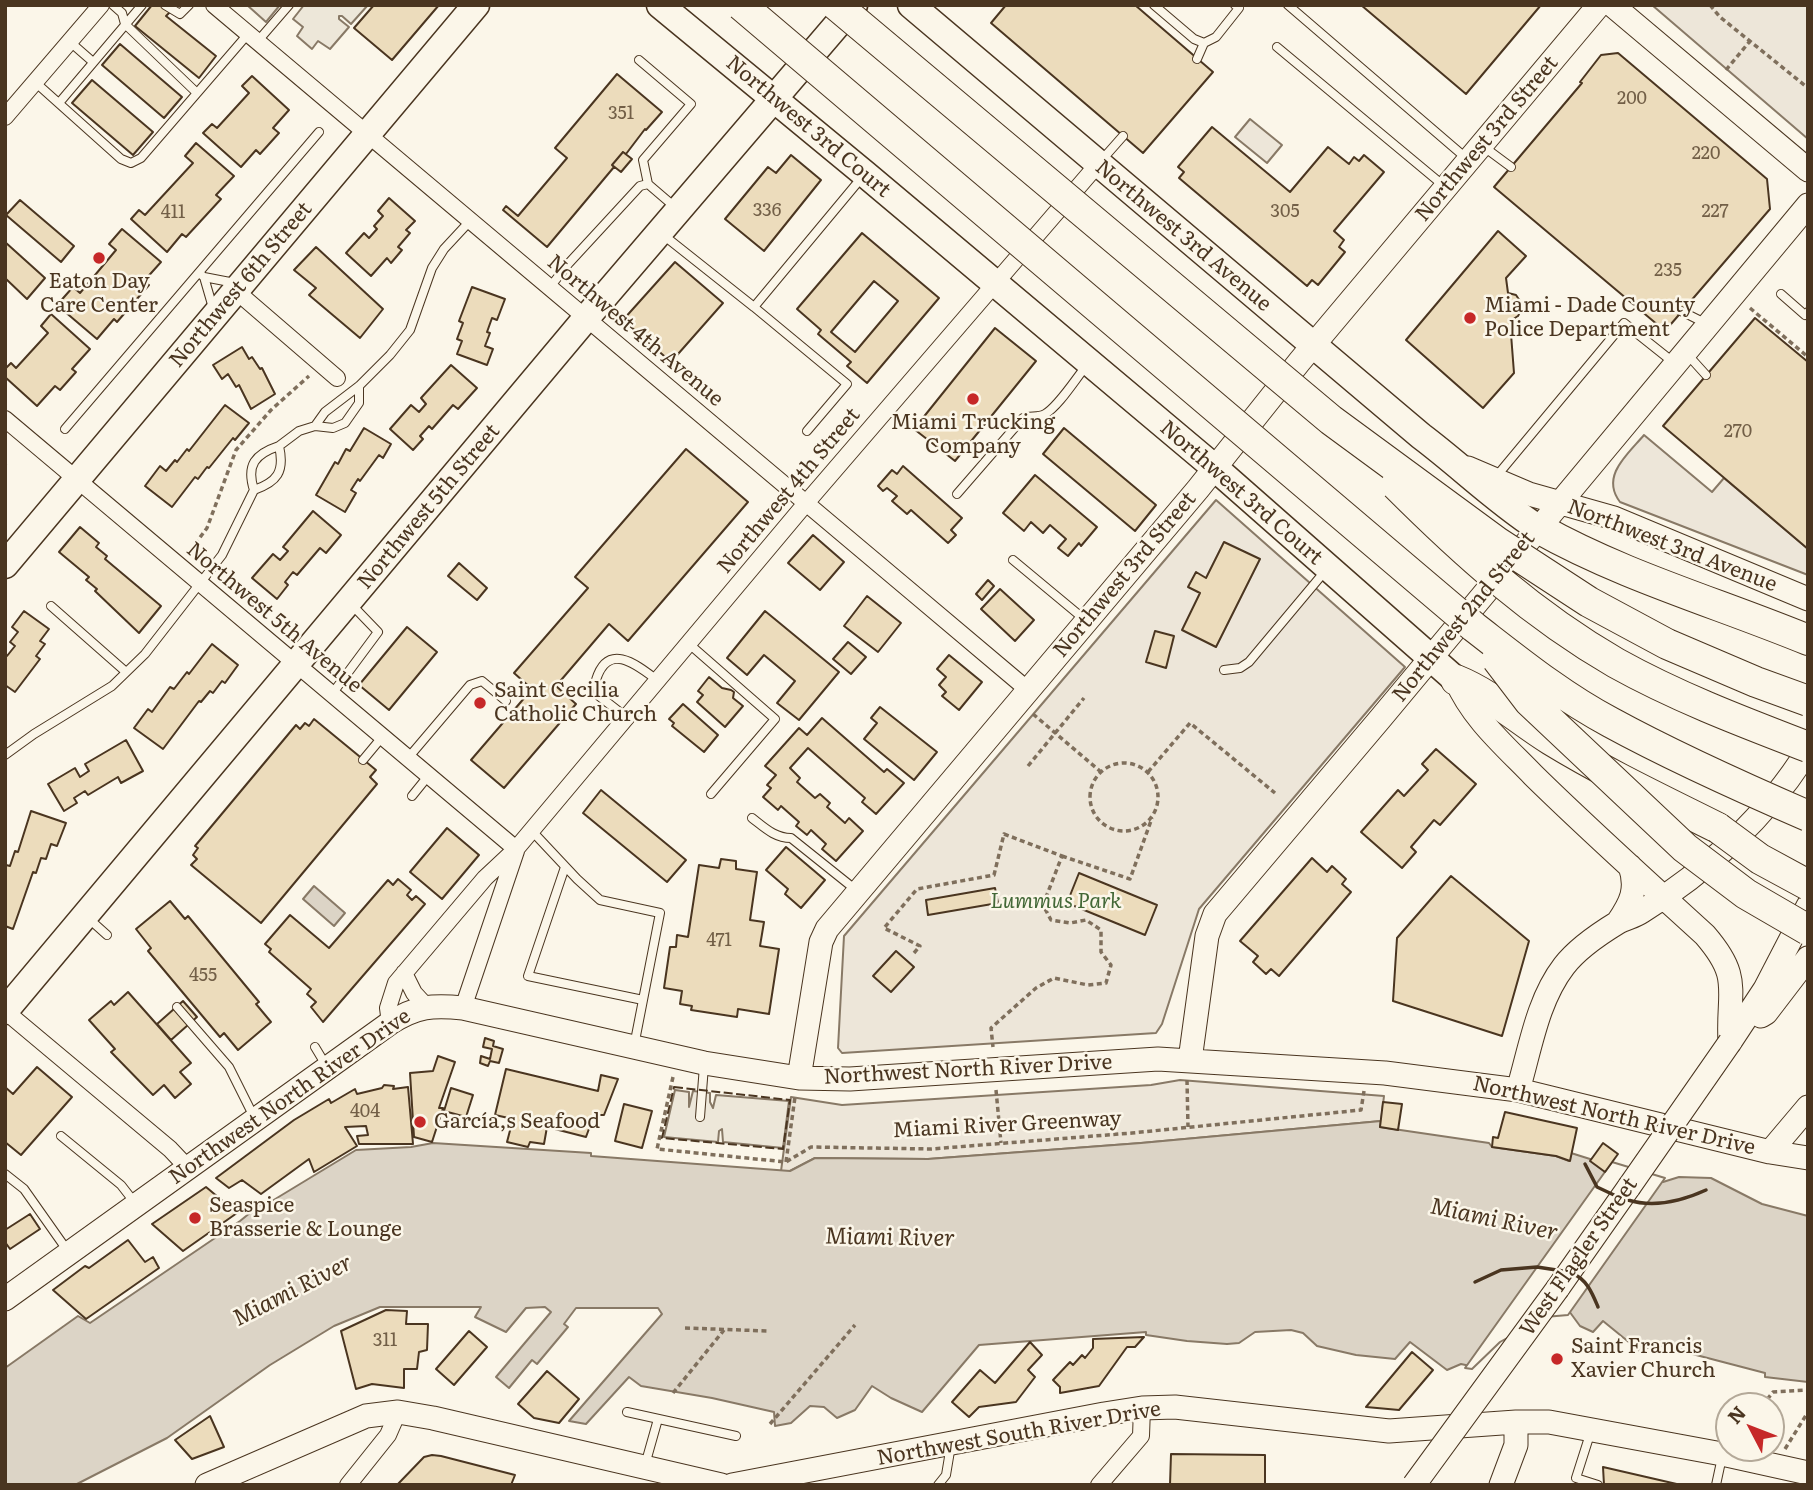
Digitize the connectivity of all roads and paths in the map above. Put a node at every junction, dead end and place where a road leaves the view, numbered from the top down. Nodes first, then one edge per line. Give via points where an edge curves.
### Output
1 (101, 5) edge
2 (113, 5) edge
3 (142, 5) edge
4 (165, 5) edge
5 (189, 5) edge
6 (214, 5) edge
7 (289, 5) edge
8 (476, 5) edge
9 (660, 5) edge
10 (741, 5) edge
11 (836, 5) edge
12 (854, 5) edge
13 (911, 5) edge
14 (1154, 5) edge
15 (1287, 5) edge
16 (1599, 5) edge
17 (1612, 5) edge
18 (1710, 5) edge
19 (1239, 6) edge
20 (125, 24) junction
21 (253, 38) junction
22 (69, 41) junction
23 (1750, 41) junction
24 (1204, 43) junction
25 (1277, 47) dead end
26 (1197, 59) dead end
27 (639, 60) dead end
28 (93, 62) junction
29 (1726, 69) dead end
30 (35, 82) junction
31 (1808, 88) edge
32 (197, 93) junction
33 (774, 98) junction
34 (58, 103) junction
35 (5, 117) edge
36 (319, 132) dead end
37 (366, 135) junction
38 (1123, 136) dead end
39 (1475, 153) junction
40 (1098, 164) junction
41 (1511, 167) dead end
42 (1808, 170) edge
43 (865, 174) junction
44 (648, 184) junction
45 (1446, 188) junction
46 (1808, 205) edge
47 (678, 210) junction
48 (470, 221) junction
49 (660, 233) junction
50 (201, 275) junction
51 (995, 285) junction
52 (550, 286) junction
53 (238, 287) junction
54 (1781, 294) dead end
55 (754, 307) junction
56 (1750, 308) dead end
57 (1681, 311) dead end
58 (215, 315) junction
59 (1807, 315) edge
60 (587, 317) junction
61 (1708, 324) junction
62 (1314, 345) junction
63 (1808, 357) edge
64 (1680, 358) junction
65 (1089, 363) junction
66 (1706, 375) dead end
67 (337, 378) dead end
68 (359, 386) junction
69 (5, 419) edge
70 (1331, 420) junction
71 (315, 426) junction
72 (65, 429) dead end
73 (807, 431) dead end
74 (279, 446) junction
75 (1458, 463) junction
76 (1215, 468) junction
77 (77, 480) junction
78 (1494, 480) junction
79 (254, 490) junction
80 (957, 494) dead end
81 (1559, 501) junction
82 (807, 502) junction
83 (1538, 528) junction
84 (1013, 560) dead end
85 (5, 565) edge
86 (1328, 568) junction
87 (200, 582) junction
88 (1784, 590) junction
89 (1808, 590) edge
90 (1808, 599) edge
91 (349, 602) junction
92 (51, 606) dead end
93 (1087, 621) junction
94 (1474, 627) junction
95 (1799, 636) edge
96 (688, 643) junction
97 (1431, 658) junction
98 (295, 663) junction
99 (1224, 670) dead end
100 (126, 672) junction
101 (657, 680) junction
102 (1456, 680) junction
103 (332, 694) junction
104 (1084, 698) dead end
105 (506, 701) dead end
106 (1029, 701) junction
107 (1808, 701) edge
108 (626, 717) junction
109 (1055, 733) junction
110 (383, 736) junction
111 (1808, 748) edge
112 (5, 755) edge
113 (408, 758) junction
114 (363, 760) dead end
115 (1028, 766) dead end
116 (1101, 772) junction
117 (1148, 772) junction
118 (429, 775) junction
119 (1275, 793) dead end
120 (710, 794) dead end
121 (412, 796) dead end
122 (1153, 815) junction
123 (1808, 816) edge
124 (752, 818) dead end
125 (1718, 828) junction
126 (531, 830) junction
127 (516, 849) junction
128 (1062, 856) junction
129 (1808, 863) edge
130 (565, 866) junction
131 (1630, 866) junction
132 (1808, 885) edge
133 (858, 892) junction
134 (1663, 896) junction
135 (1808, 906) edge
136 (85, 915) junction
137 (1618, 922) junction
138 (1808, 930) edge
139 (107, 935) dead end
140 (914, 953) dead end
141 (1808, 958) edge
142 (404, 972) junction
143 (643, 1000) junction
144 (426, 1006) junction
145 (177, 1007) dead end
146 (463, 1008) junction
147 (5, 1011) edge
148 (390, 1023) junction
149 (1735, 1035) junction
150 (315, 1047) dead end
151 (633, 1047) junction
152 (993, 1047) dead end
153 (704, 1063) junction
154 (327, 1067) junction
155 (1189, 1068) junction
156 (674, 1073) dead end
157 (798, 1086) junction
158 (1365, 1089) dead end
159 (996, 1090) dead end
160 (1518, 1090) junction
161 (1808, 1107) edge
162 (700, 1116) dead end
163 (256, 1119) junction
164 (1188, 1127) junction
165 (61, 1136) dead end
166 (1001, 1143) junction
167 (1770, 1152) junction
168 (1808, 1158) edge
169 (786, 1162) junction
170 (188, 1168) junction
171 (5, 1174) edge
172 (136, 1205) junction
173 (69, 1253) junction
174 (5, 1299) edge
175 (855, 1325) dead end
176 (685, 1328) dead end
177 (724, 1329) junction
178 (768, 1331) dead end
179 (1808, 1390) edge
180 (1773, 1392) edge
181 (673, 1393) dead end
182 (1142, 1408) junction
183 (398, 1412) junction
184 (627, 1412) dead end
185 (1808, 1412) edge
186 (658, 1419) junction
187 (1516, 1422) junction
188 (770, 1424) dead end
189 (1592, 1429) junction
190 (736, 1436) dead end
191 (951, 1444) junction
192 (1785, 1448) edge
193 (1715, 1453) edge
194 (1720, 1462) edge
195 (1756, 1462) edge
196 (643, 1468) junction
197 (1808, 1474) edge
198 (1102, 1484) edge
199 (207, 1485) edge
200 (348, 1485) edge
201 (715, 1485) edge
202 (721, 1485) edge
203 (733, 1485) edge
204 (938, 1485) edge
205 (1415, 1485) edge
206 (1501, 1485) edge
207 (1598, 1485) edge
208 (1716, 1485) edge

1 - 22 street
2 - 20 lane
3 - 20 lane
4 - 5 lane via 180,14
6 - 21 street, Northwest 4th Avenue
7 - 21 lane
8 - 37 main road, Northwest 6th Street
9 - 33 main road, Northwest 3rd Court
10 - 94 highway, bridge
11 - 70 highway, bridge
12 - 33 main road, Northwest 5th Street
13 - 40 main road, Northwest 3rd Avenue
14 - 24 lane
15 - 39 lane via 1383,87
16 - 39 street, Northwest 3rd Street
17 - 42 street
18 - 23 path
19 - 24 lane via 1216,37
20 - 28 lane
20 - 32 lane
21 - 32 lane
21 - 37 street, Northwest 4th Avenue
22 - 28 lane
22 - 30 street
23 - 29 path
23 - 31 path
24 - 26 lane
25 - 45 lane
27 - 44 lane via 691,104 643,160
28 - 34 lane
30 - 34 lane
30 - 35 street
32 - 34 lane via 141,158 131,163
33 - 43 main road, Northwest 3rd Court
33 - 47 main road, Northwest 5th Street
36 - 50 lane
37 - 48 street, Northwest 4th Avenue
37 - 53 main road, Northwest 6th Street
38 - 40 lane
39 - 41 lane
39 - 45 street, Northwest 3rd Street
40 - 51 street, Northwest 4th Street
40 - 62 main road, Northwest 3rd Avenue
43 - 51 main road, Northwest 3rd Court
43 - 55 lane
44 - 47 lane
44 - 52 lane via 640,186
45 - 62 street, Northwest 3rd Street
46 - 61 street, Northwest 2nd Street
47 - 49 main road, Northwest 5th Street
48 - 52 street, Northwest 4th Avenue
48 - 68 lane via 432,268 410,330
49 - 55 lane
49 - 60 main road, Northwest 5th Street
50 - 53 lane
50 - 58 lane
50 - 72 lane
51 - 65 main road, Northwest 3rd Court
51 - 82 street, Northwest 4th Street
52 - 60 street, Northwest 4th Avenue
53 - 58 main road, Northwest 6th Street
53 - 67 street
54 - 59 lane
55 - 73 lane via 846,384
56 - 63 path
57 - 61 lane
58 - 77 main road, Northwest 6th Street
60 - 82 street, Northwest 4th Avenue
60 - 91 main road, Northwest 5th Street
61 - 64 street, Northwest 2nd Street
62 - 75 main road, Northwest 3rd Avenue
62 - 76 street, Northwest 3rd Street
64 - 66 lane
64 - 78 lane via 1624,323
64 - 81 street, Northwest 2nd Street
65 - 76 main road, Northwest 3rd Court
65 - 80 lane via 1048,411 1023,418
68 - 71 lane via 325,412
68 - 71 lane via 359,403 345,423 333,428
69 - 77 street, Northwest 5th Avenue
70 - 107 highway, bridge via 1507,549 1589,602 1709,663
70 - 111 highway, bridge via 1458,546 1554,623 1616,663 1677,694
71 - 74 lane
74 - 79 lane via 278,474 270,485
74 - 79 lane via 252,464 249,475
75 - 78 street, Northwest 3rd Avenue
75 - 83 main road, Northwest 3rd Avenue
76 - 86 main road, Northwest 3rd Court
76 - 93 street, Northwest 3rd Street
77 - 85 main road, Northwest 6th Street
77 - 87 street, Northwest 5th Avenue
78 - 81 street, Northwest 3rd Avenue
79 - 87 lane via 222,555
81 - 83 street, Northwest 2nd Street
81 - 88 street, Northwest 3rd Avenue via 1615,518
82 - 96 street, Northwest 4th Street
82 - 106 street, Northwest 4th Avenue
83 - 95 highway via 1632,573
83 - 97 street, Northwest 2nd Street
84 - 93 lane
86 - 97 main road, Northwest 3rd Court
86 - 99 lane via 1250,662
87 - 98 street, Northwest 5th Avenue
87 - 100 lane
88 - 89 street
88 - 90 street, Northwest 3rd Avenue
91 - 98 main road, Northwest 5th Street
91 - 103 lane via 378,632
92 - 100 lane
93 - 106 street, Northwest 3rd Street
94 - 123 highway, bridge via 1536,676 1609,721
94 - 138 highway, bridge via 1528,701 1685,848 1746,894
96 - 101 street, Northwest 4th Street
96 - 120 lane via 775,719
97 - 102 main road, Northwest 3rd Court
97 - 155 street, Northwest 2nd Street via 1215,914 1207,936
98 - 103 street, Northwest 5th Avenue
98 - 136 main road, Northwest 5th Street
100 - 112 lane via 112,687
101 - 108 street, Northwest 4th Street
101 - 108 lane via 626,659 604,664 596,680 599,696
102 - 125 highway via 1579,757
102 - 131 street, Northwest 3rd Court via 1464,700 1505,747
103 - 110 street, Northwest 5th Avenue
104 - 109 path
105 - 113 lane via 482,681 470,684
106 - 109 path
106 - 133 street, Northwest 3rd Street
108 - 126 street, Northwest 4th Street
109 - 115 path
109 - 116 path
110 - 113 street, Northwest 5th Avenue
110 - 114 lane
111 - 134 street via 1736,837
113 - 118 street, Northwest 5th Avenue
116 - 117 path via 1127,763
116 - 122 path via 1090,797 1105,825 1115,830 1136,829
117 - 119 path via 1190,723
117 - 122 path via 1158,793
118 - 121 lane
118 - 127 street, Northwest 5th Avenue
122 - 128 path via 1130,879
124 - 133 lane via 774,835 791,838
125 - 129 highway
125 - 132 highway, bridge via 1760,859
126 - 127 street, Northwest 4th Street
126 - 130 lane
127 - 142 street, Northwest 4th Street
127 - 146 street, Northwest 4th Street
128 - 140 path via 1004,834 994,875 916,889 884,928 920,946
128 - 152 path via 1043,905 1051,920 1086,920 1101,930 1101,952 1111,965 1105,983 1088,985 1054,978 1045,983 991,1028
130 - 143 lane via 600,900 660,913
130 - 143 lane via 528,976
131 - 134 street, Northwest 3rd Court
131 - 137 street via 1634,894
133 - 157 street, Northwest 3rd Street via 823,936
134 - 137 street
134 - 149 street, Northwest 3rd Court via 1726,962 1732,980 1728,1013
135 - 149 street, West Flagler Street via 1776,970
136 - 139 lane
136 - 147 main road, Northwest 5th Street
137 - 160 street via 1573,956 1555,978
141 - 149 street, West Flagler Street via 1766,1013
142 - 144 street
142 - 148 street, Northwest 4th Street via 391,996
143 - 151 lane
144 - 146 street, Northwest North River Drive
144 - 148 street, Northwest North River Drive
145 - 163 lane via 229,1066
146 - 151 street, Northwest North River Drive
147 - 170 street
148 - 154 street, Northwest North River Drive
149 - 205 street, West Flagler Street, bridge
150 - 154 lane
151 - 153 street, Northwest North River Drive
153 - 157 street, Northwest North River Drive
153 - 162 lane
154 - 163 street, Northwest North River Drive
155 - 157 street, Northwest North River Drive via 1158,1059
155 - 160 street, Northwest North River Drive via 1417,1076
155 - 164 path
156 - 169 path via 657,1149
157 - 169 path
158 - 164 path, Miami River Greenway via 1361,1110
159 - 166 path
160 - 167 street, Northwest North River Drive
161 - 167 street
163 - 170 street, Northwest North River Drive
164 - 166 path, Miami River Greenway
165 - 172 lane via 121,1185
166 - 169 path, Miami River Greenway via 931,1149 811,1147
167 - 168 street, Northwest North River Drive
170 - 172 street, Northwest North River Drive
171 - 173 lane via 24,1189
172 - 173 street, Northwest North River Drive
173 - 174 street, Northwest North River Drive
175 - 188 path
176 - 177 path
177 - 178 path
177 - 181 path
179 - 180 path
182 - 187 street, Northwest South River Drive via 1210,1410 1388,1431
182 - 191 street, Northwest South River Drive
182 - 198 street via 1141,1436
183 - 196 street
183 - 199 street via 366,1416
183 - 200 street via 388,1435
184 - 186 lane
185 - 192 path
186 - 190 lane
186 - 196 lane
187 - 189 street, Northwest South River Drive
187 - 206 street via 1516,1445
189 - 193 street, Northwest South River Drive
189 - 207 lane via 1576,1478
191 - 203 street, Northwest South River Drive
191 - 204 lane via 946,1475
194 - 208 lane
195 - 197 street, Northwest South River Drive
196 - 201 street
201 - 202 street

